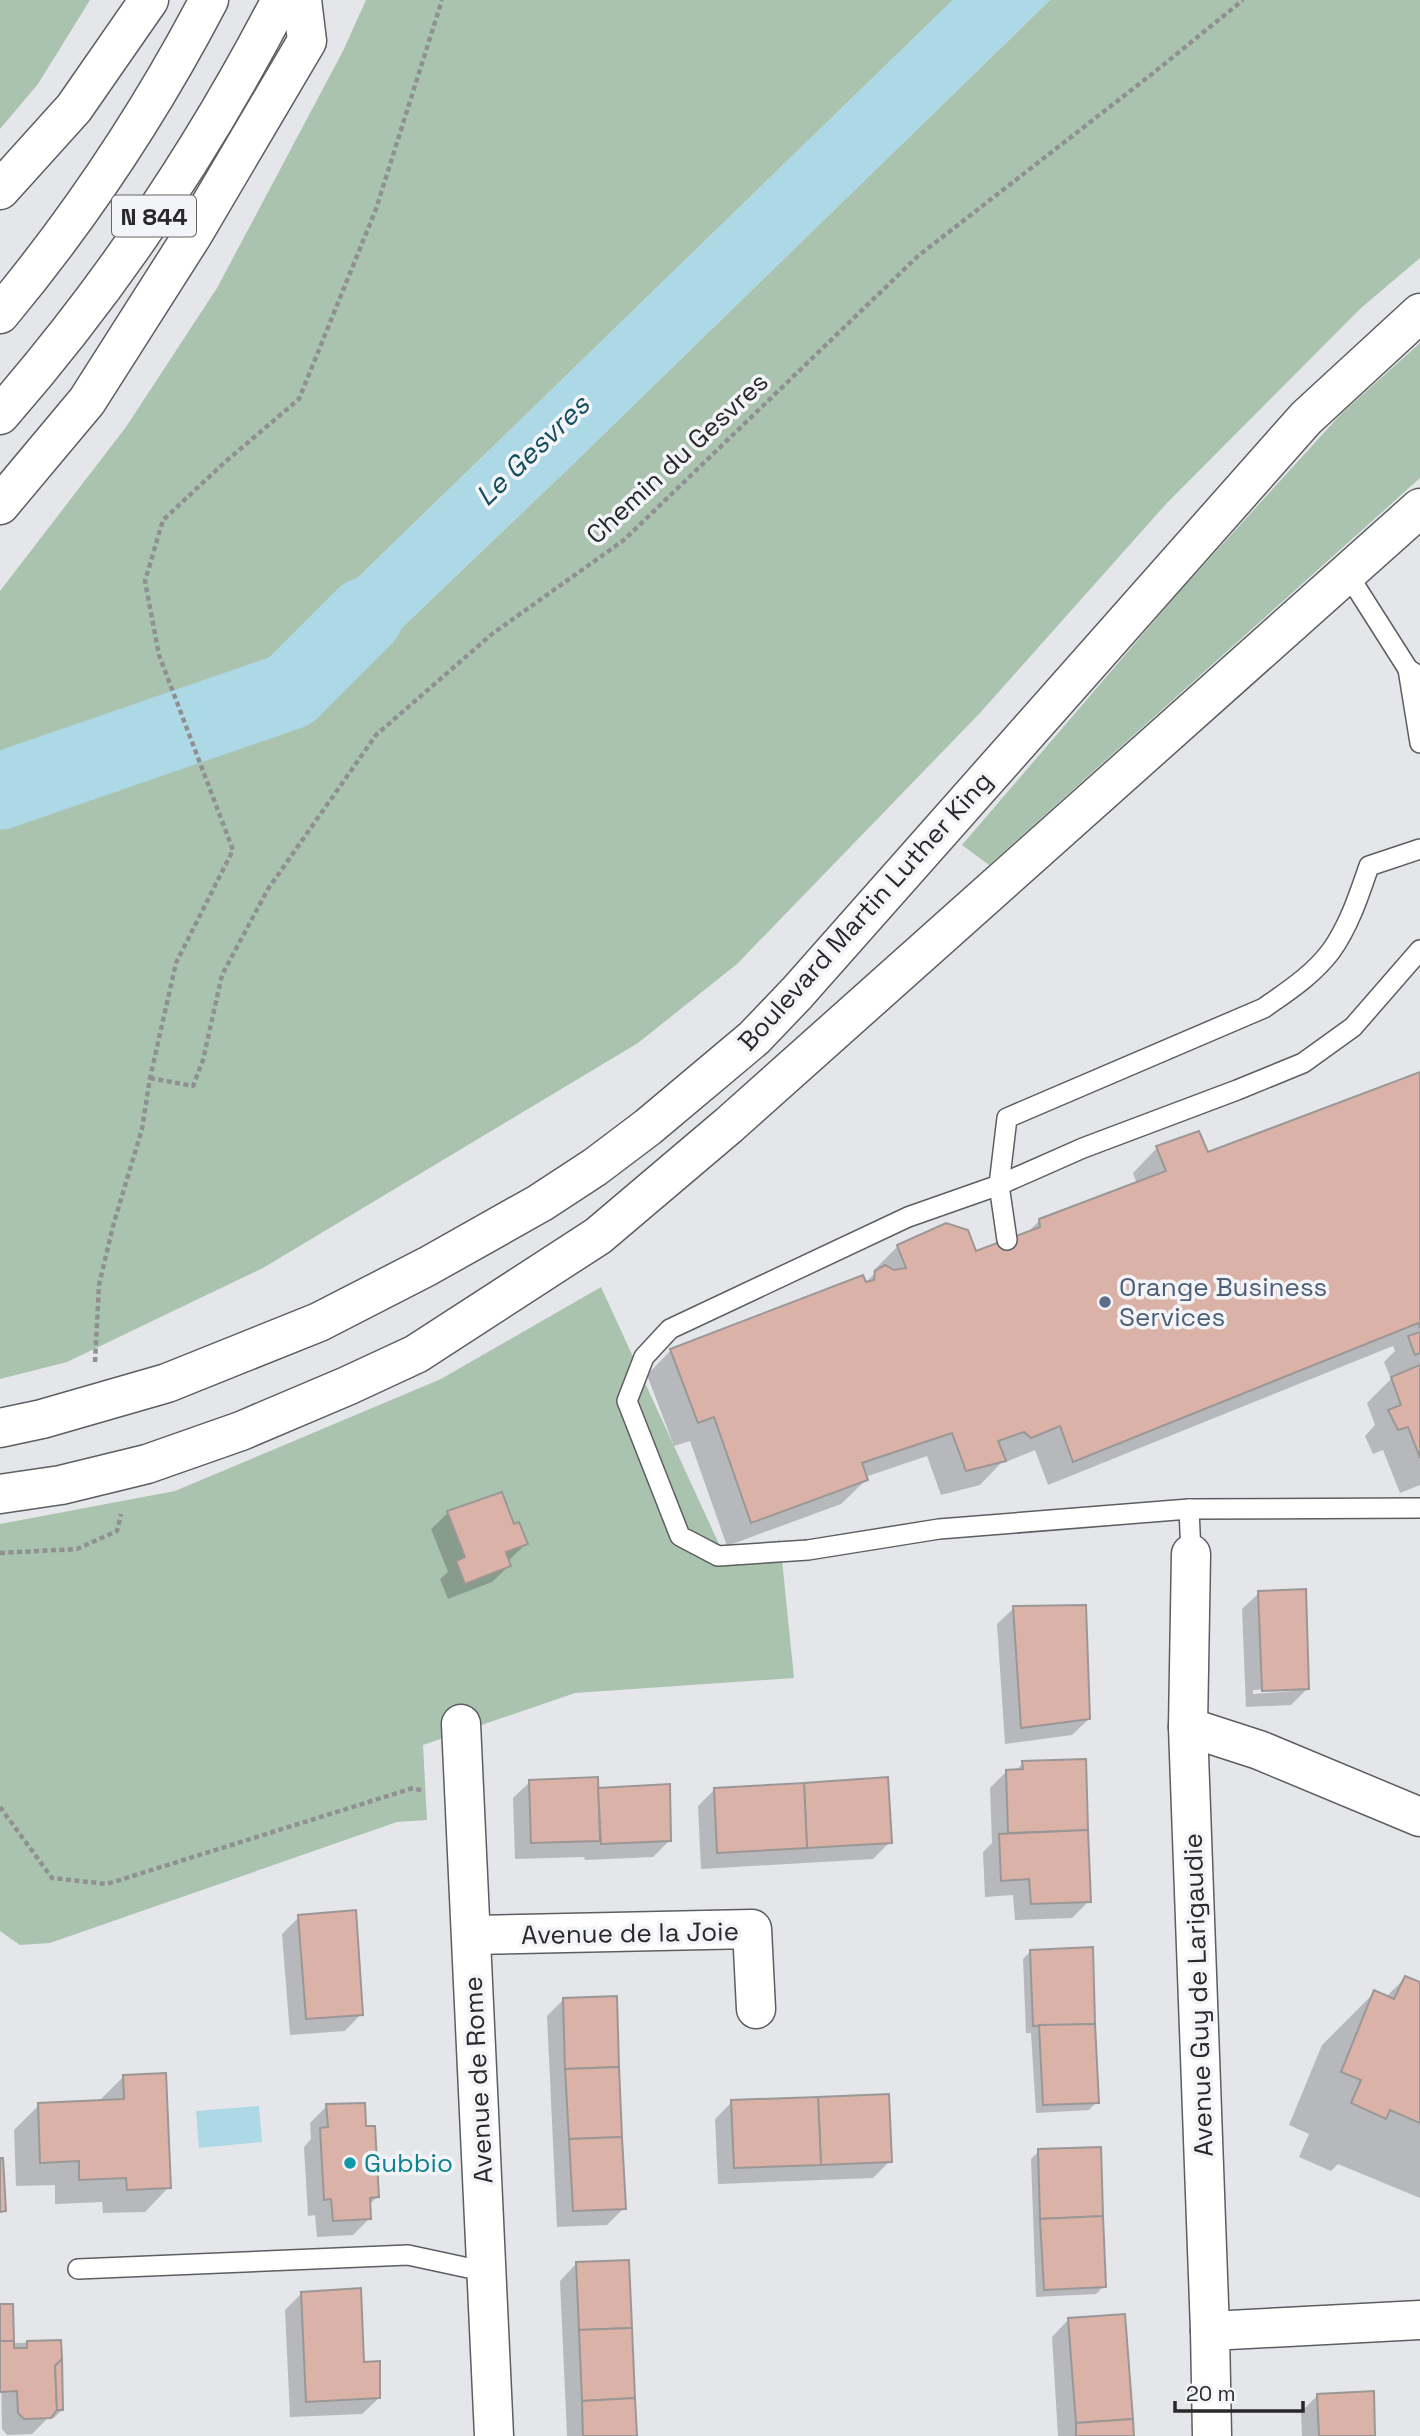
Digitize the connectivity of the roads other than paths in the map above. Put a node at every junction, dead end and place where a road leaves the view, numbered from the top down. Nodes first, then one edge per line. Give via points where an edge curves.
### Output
1 (149, 0) edge
2 (209, 0) edge
3 (281, 0) edge
4 (302, 0) edge
5 (0, 190) edge
6 (1420, 313) edge
7 (0, 314) edge
8 (0, 415) edge
9 (0, 505) edge
10 (1420, 508) edge
11 (1347, 573) junction
12 (1414, 673) edge
13 (1419, 740) edge
14 (1420, 849) edge
15 (1420, 950) edge
16 (999, 1185) junction
17 (1007, 1240) dead end
18 (0, 1428) edge
19 (0, 1494) edge
20 (1420, 1508) edge
21 (1189, 1509) junction
22 (1191, 1554) joint
23 (461, 1724) dead end
24 (1188, 1727) junction
25 (1420, 1817) edge
26 (472, 1935) junction
27 (756, 2009) dead end
28 (78, 2269) dead end
29 (487, 2272) junction
30 (1420, 2320) edge
31 (1210, 2331) junction
32 (494, 2436) edge
33 (1212, 2436) edge

1 - 5 main road via 74,107
2 - 7 main road, N 844 via 117,156
3 - 8 main road, N 844 via 166,200 75,327
4 - 9 main road via 307,41 192,236 87,401
6 - 18 main road, Boulevard Martin Luther King via 1297,427 797,993 754,1038 648,1127 540,1203 319,1322 167,1383
10 - 11 main road, Boulevard Martin Luther King
11 - 12 lane
11 - 19 main road, Boulevard Martin Luther King via 729,1125 598,1236 416,1354 241,1431 110,1474
12 - 13 lane
14 - 16 lane via 1369,866 1356,904 1331,950 1302,981 1264,1008 1007,1118
15 - 16 lane via 1353,1027 1303,1063
16 - 17 lane
16 - 21 lane via 908,1217 670,1329 643,1357 627,1401 680,1536 718,1556 808,1550 939,1529
20 - 21 lane
21 - 22 lane
22 - 24 main road, Avenue Guy de Larigaudie
23 - 26 main road, Avenue de Rome
24 - 25 main road via 1259,1750
24 - 31 main road, Avenue Guy de Larigaudie
26 - 27 main road, Avenue de la Joie via 752,1929
26 - 29 main road, Avenue de Rome
28 - 29 lane via 408,2255
29 - 32 main road, Avenue de Rome
30 - 31 main road
31 - 33 main road, Avenue Guy de Larigaudie

